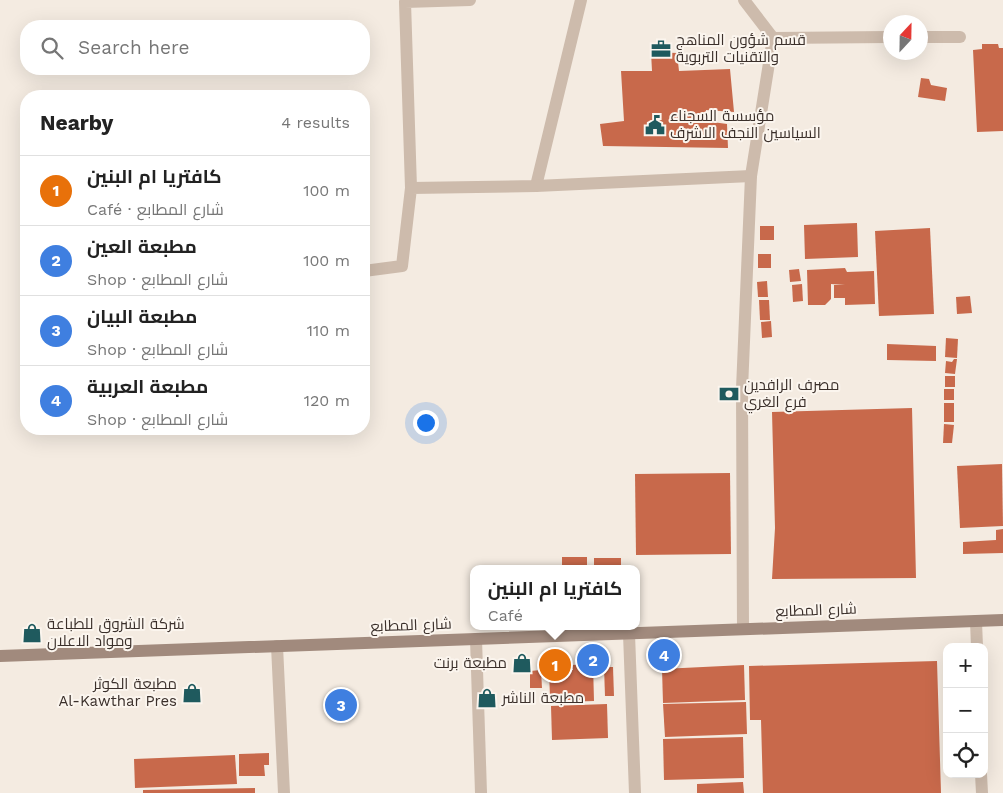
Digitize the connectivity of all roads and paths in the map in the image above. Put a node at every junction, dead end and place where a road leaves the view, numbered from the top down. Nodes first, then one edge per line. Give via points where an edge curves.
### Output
1 (470, 0) edge
2 (581, 0) edge
3 (744, 0) edge
4 (883, 37) edge
5 (928, 37) edge
6 (960, 37) dead end
7 (773, 38) junction
8 (751, 176) junction
9 (536, 186) junction
10 (411, 188) junction
11 (370, 270) edge
12 (1003, 620) edge
13 (976, 621) junction
14 (743, 629) junction
15 (629, 634) junction
16 (476, 639) junction
17 (977, 643) edge
18 (277, 646) junction
19 (0, 656) edge
20 (981, 778) edge
21 (284, 793) edge
22 (481, 793) edge
23 (635, 793) edge
24 (982, 793) edge

1 - 10 street via 405,2
2 - 9 street
3 - 7 street
4 - 7 street
5 - 6 street
7 - 8 street
8 - 9 street
8 - 14 street via 742,389
9 - 10 street
10 - 11 street via 402,266
12 - 13 street, شارع المطابع
13 - 14 street, شارع المطابع
13 - 17 street
14 - 15 street, شارع المطابع
15 - 16 street, شارع المطابع
15 - 23 street
16 - 18 street, شارع المطابع
16 - 22 street
18 - 19 street, شارع المطابع
18 - 21 street
20 - 24 street

